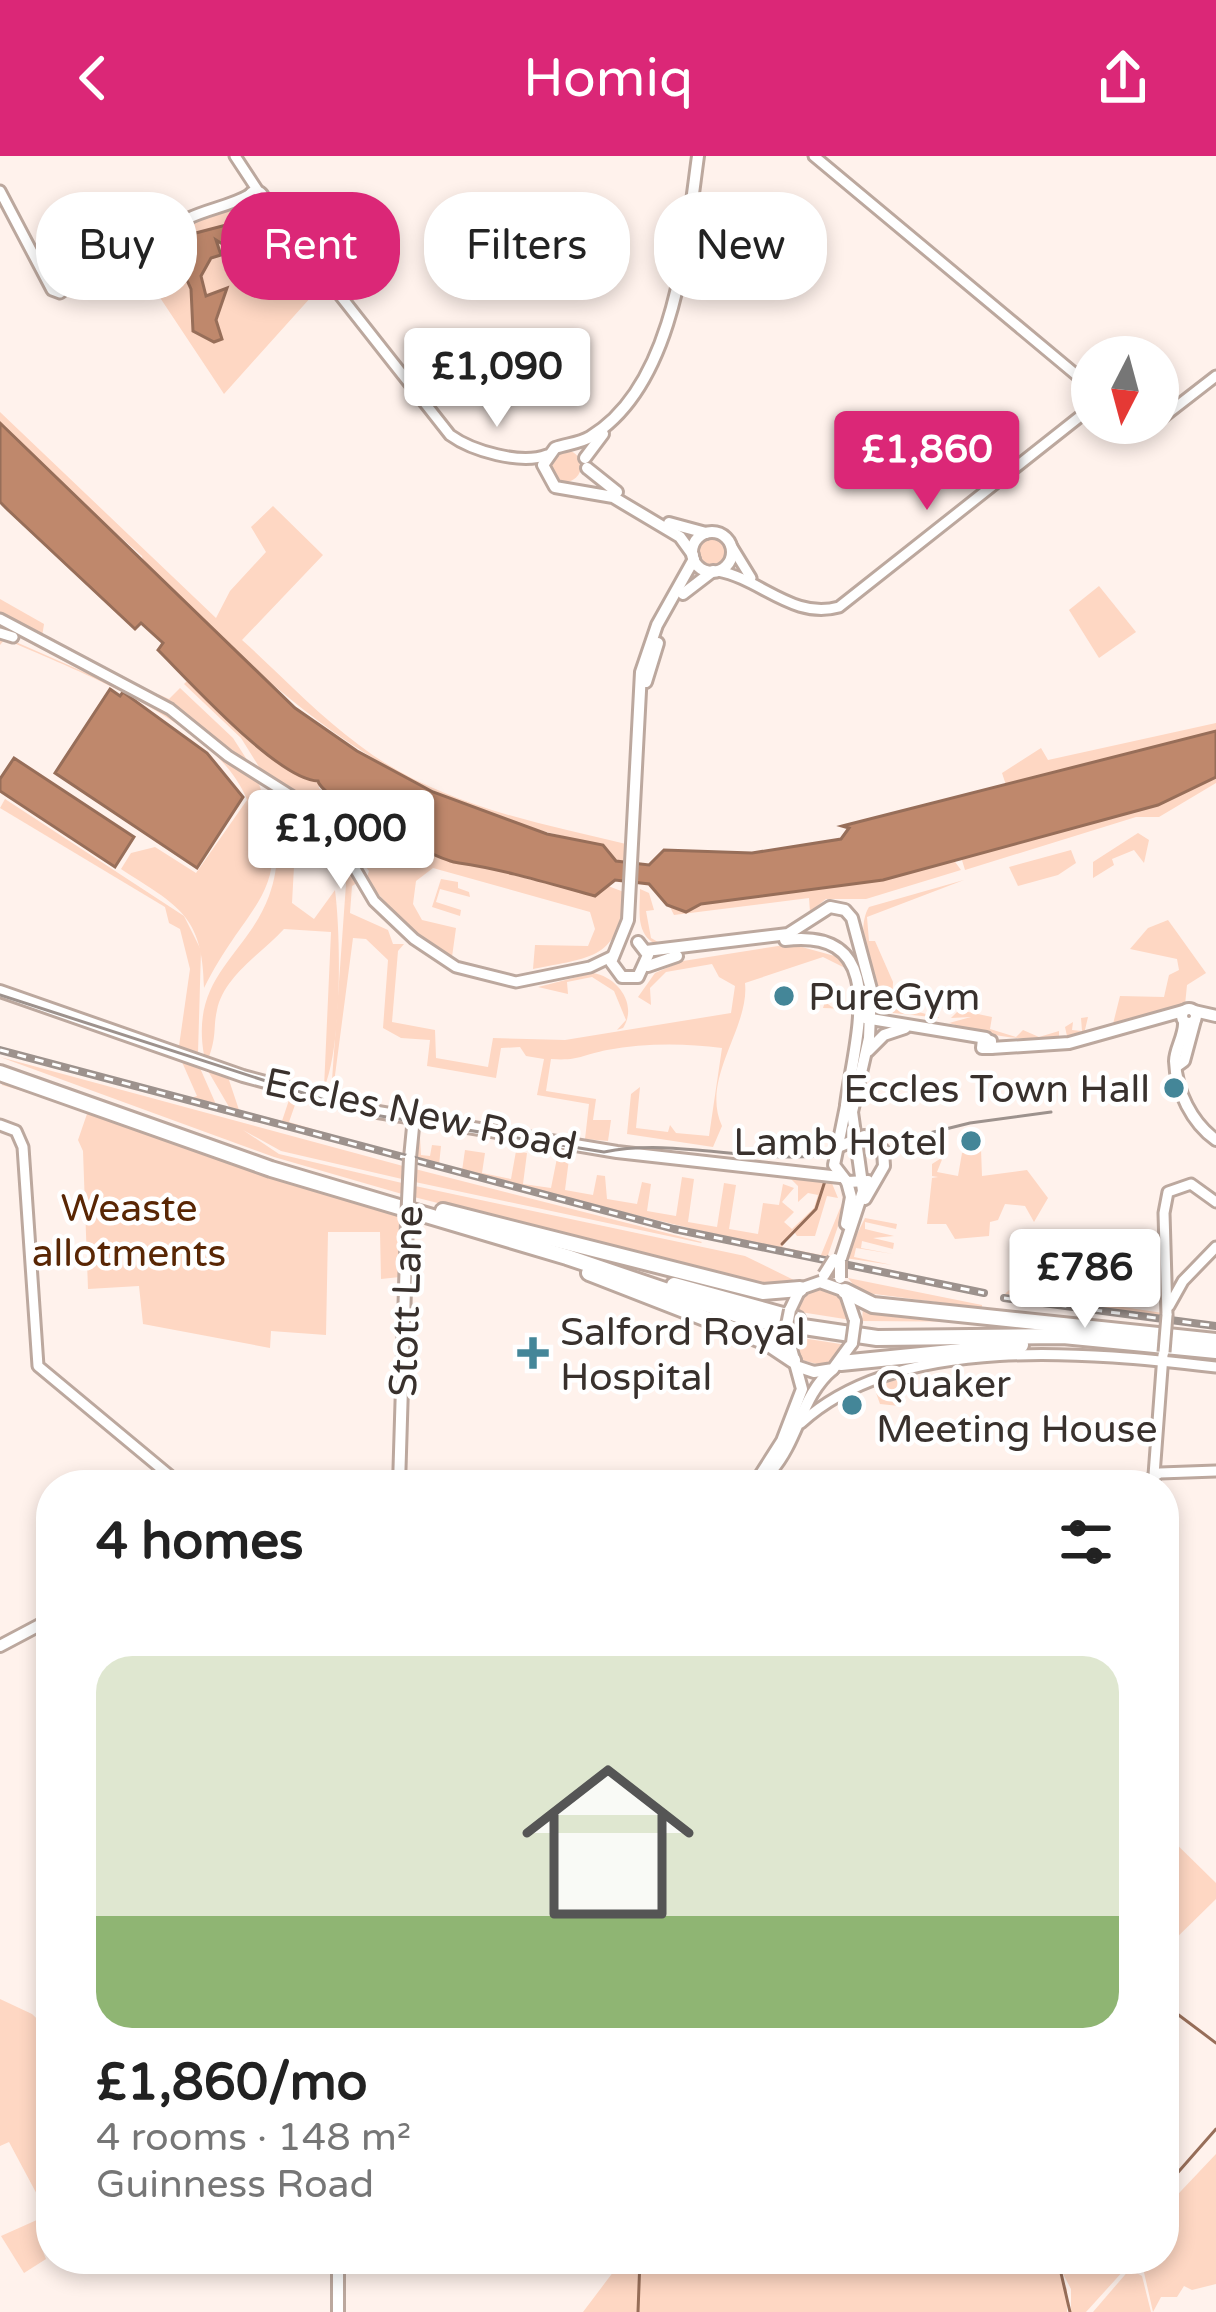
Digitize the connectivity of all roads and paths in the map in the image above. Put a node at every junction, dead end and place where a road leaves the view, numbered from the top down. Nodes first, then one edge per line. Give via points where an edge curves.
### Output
1 (235, 156) edge
2 (701, 156) edge
3 (814, 156) edge
4 (0, 191) edge
5 (253, 192) edge
6 (221, 206) edge
7 (344, 300) edge
8 (1071, 370) edge
9 (1216, 376) edge
10 (1179, 404) edge
11 (1071, 423) edge
12 (566, 445) junction
13 (547, 455) junction
14 (526, 458) junction
15 (586, 463) junction
16 (543, 470) junction
17 (574, 488) junction
18 (706, 532) junction
19 (732, 548) junction
20 (693, 557) junction
21 (716, 571) junction
22 (755, 583) junction
23 (0, 626) edge
24 (649, 657) junction
25 (86, 668) junction
26 (633, 892) junction
27 (815, 921) junction
28 (854, 932) junction
29 (828, 944) junction
30 (642, 947) junction
31 (616, 951) junction
32 (648, 965) junction
33 (868, 967) junction
34 (590, 968) junction
35 (618, 974) junction
36 (0, 992) edge
37 (1216, 1016) edge
38 (1188, 1017) junction
39 (866, 1020) junction
40 (906, 1026) junction
41 (864, 1060) junction
42 (0, 1069) edge
43 (851, 1095) junction
44 (414, 1118) junction
45 (0, 1125) edge
46 (1216, 1140) edge
47 (847, 1143) junction
48 (783, 1170) junction
49 (881, 1171) junction
50 (852, 1182) junction
51 (1216, 1202) edge
52 (429, 1212) junction
53 (858, 1213) junction
54 (1216, 1247) edge
55 (837, 1260) junction
56 (1166, 1276) junction
57 (1183, 1281) junction
58 (813, 1282) junction
59 (842, 1286) junction
60 (1167, 1313) junction
61 (1126, 1331) junction
62 (778, 1340) junction
63 (1216, 1341) edge
64 (1216, 1352) edge
65 (1165, 1353) junction
66 (795, 1363) junction
67 (837, 1366) junction
68 (1216, 1367) edge
69 (801, 1408) junction
70 (820, 1411) junction
71 (801, 1424) junction
72 (163, 1470) edge
73 (401, 1470) edge
74 (764, 1470) edge
75 (771, 1470) edge
76 (1154, 1470) edge
77 (1216, 1472) edge
78 (1179, 1474) edge
79 (36, 1627) edge
80 (0, 1646) edge
81 (338, 2274) edge
82 (338, 2312) edge

1 - 5 street
2 - 12 main road via 682,274 659,345 603,427
2 - 15 main road via 689,271 674,327
3 - 8 street
4 - 6 street via 45,271 59,281 138,256 167,230
7 - 14 street via 450,435 472,448
9 - 10 street
11 - 22 street via 848,603 803,608
12 - 13 main road
12 - 15 main road
13 - 14 street
13 - 16 main road
14 - 16 street
15 - 17 main road
15 - 18 main road via 599,483 673,526
16 - 17 main road via 555,487
17 - 20 main road via 613,496 680,537
18 - 19 main road via 724,536
18 - 20 main road
19 - 21 main road
19 - 22 street
20 - 21 main road
20 - 24 main road
21 - 22 street
21 - 24 main road via 689,586
23 - 25 street
23 - 25 street
24 - 26 main road
25 - 34 street via 170,710 309,807 386,914 456,967 508,982
26 - 30 main road
26 - 31 main road
27 - 28 main road via 825,909 840,908
27 - 29 main road
27 - 30 main road via 788,934
28 - 29 main road
28 - 33 main road
29 - 32 main road via 749,945
29 - 39 main road via 856,968
30 - 31 main road
30 - 32 main road
31 - 34 street
31 - 35 main road
32 - 35 main road via 633,978
33 - 39 main road
33 - 40 main road via 883,1011
34 - 35 street
36 - 44 main road, Eccles New Road via 219,1068
37 - 38 main road
38 - 40 main road via 1167,1014 1069,1042 1017,1046
38 - 46 main road via 1177,1066 1197,1126
39 - 40 main road
39 - 41 main road
39 - 43 main road
40 - 41 main road via 880,1038
41 - 43 main road
42 - 52 highway
43 - 47 main road
43 - 47 main road via 856,1120
44 - 48 main road, Eccles New Road
44 - 73 main road, Stott Lane, bridge
45 - 72 street via 16,1131 23,1147 38,1366
47 - 48 main road, Eccles New Road via 820,1163
47 - 49 main road via 883,1150
47 - 50 main road
47 - 50 main road
48 - 50 main road, Eccles New Road
49 - 50 main road
49 - 53 main road
50 - 53 main road
50 - 55 main road
51 - 56 street via 1191,1184 1168,1192
52 - 58 highway via 779,1293
52 - 61 highway via 798,1320 879,1329
52 - 62 highway
52 - 65 highway via 725,1312 799,1329 877,1338 1064,1336
53 - 55 main road
54 - 57 street
55 - 58 main road, bridge
55 - 59 main road, bridge
56 - 57 street
56 - 60 street
57 - 60 street
58 - 59 main road
58 - 62 main road, bridge
59 - 61 highway via 869,1305
59 - 67 main road, bridge via 855,1321
60 - 65 street, bridge
61 - 63 highway
62 - 66 highway
64 - 65 highway
65 - 67 highway via 1016,1345
65 - 68 street
65 - 70 street via 977,1359 880,1379
65 - 76 street
66 - 67 main road via 809,1372
66 - 69 main road
67 - 69 main road
69 - 70 street
69 - 71 main road
69 - 74 main road
70 - 71 street
71 - 75 main road
77 - 78 street
79 - 80 main road
81 - 82 main road

